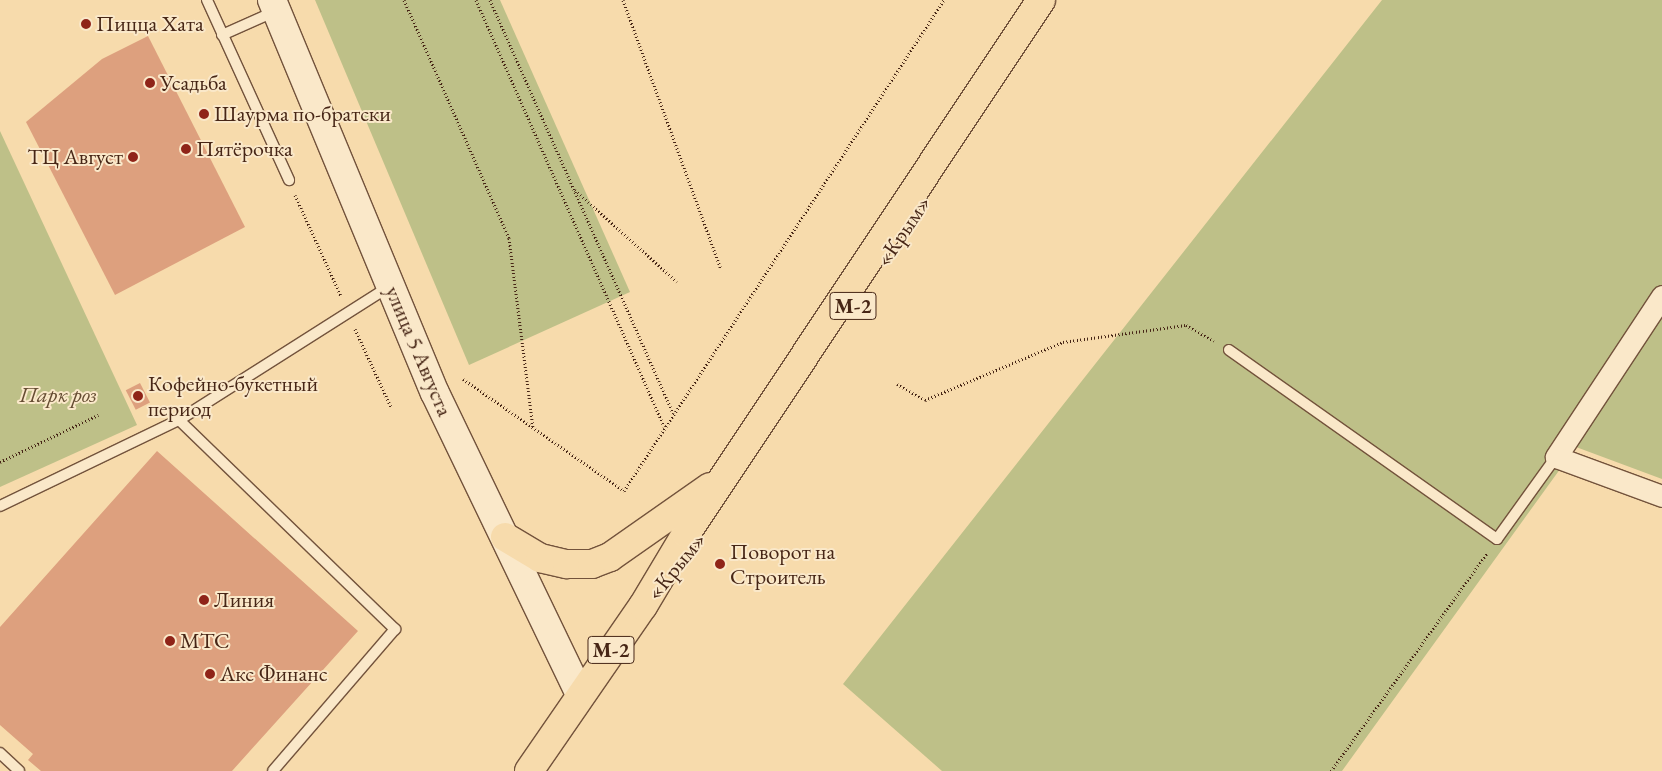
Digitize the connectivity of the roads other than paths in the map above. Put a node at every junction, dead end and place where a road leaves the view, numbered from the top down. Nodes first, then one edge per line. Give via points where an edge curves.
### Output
1 (208, 0) edge
2 (1041, 0) edge
3 (1056, 0) edge
4 (274, 5) edge
5 (222, 35) junction
6 (289, 180) road end
7 (391, 286) junction
8 (1662, 296) edge
9 (1229, 350) road end
10 (179, 420) junction
11 (1556, 457) junction
12 (726, 475) junction
13 (1662, 496) edge
14 (0, 506) edge
15 (505, 537) junction
16 (643, 606) junction
17 (580, 694) junction
18 (0, 753) edge
19 (19, 771) edge
20 (273, 771) edge
21 (529, 771) edge

1 - 5 lane
2 - 12 highway, «Крым» / М-2
3 - 16 highway, «Крым» / М-2 via 697,542
4 - 5 lane
4 - 7 street, улица 5 Августа
5 - 6 lane
7 - 10 lane
7 - 15 street, улица 5 Августа via 435,393
8 - 11 street
9 - 11 lane via 1497,539
10 - 14 lane
10 - 20 lane via 395,629
11 - 13 street
12 - 15 highway via 610,557 592,564 567,564 540,558
12 - 16 highway, «Крым» / М-2
15 - 17 street, улица 5 Августа
16 - 17 highway, «Крым» / М-2
17 - 21 highway, М-2
18 - 19 lane

